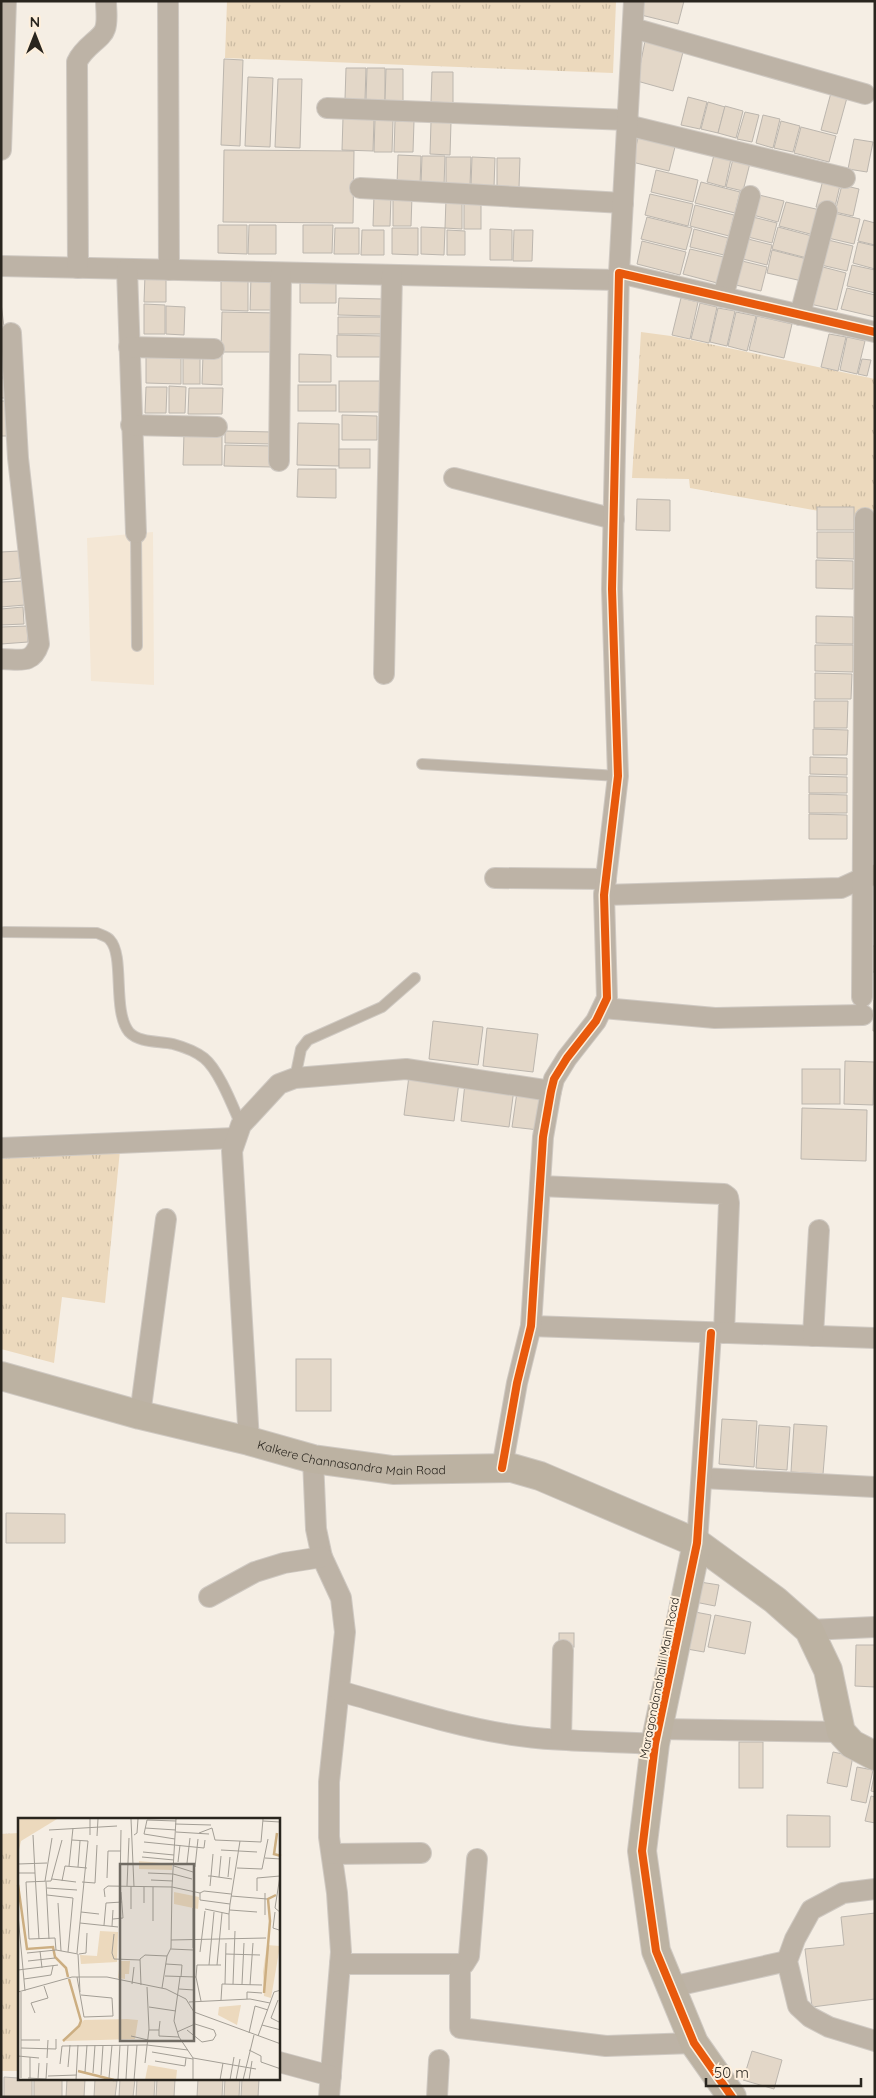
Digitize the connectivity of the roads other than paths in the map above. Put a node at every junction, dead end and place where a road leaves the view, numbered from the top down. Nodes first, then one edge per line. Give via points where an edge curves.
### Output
1 (6, 1) edge
2 (106, 1) edge
3 (168, 1) edge
4 (634, 1) edge
5 (633, 28) junction
6 (3, 49) edge
7 (866, 94) dead end
8 (327, 108) dead end
9 (627, 123) junction
10 (1, 150) edge
11 (845, 178) dead end
12 (360, 188) dead end
13 (750, 196) dead end
14 (623, 203) junction
15 (827, 211) dead end
16 (1, 266) edge
17 (78, 268) junction
18 (127, 269) junction
19 (169, 270) junction
20 (281, 273) junction
21 (392, 275) junction
22 (618, 276) junction
23 (723, 297) junction
24 (800, 315) junction
25 (875, 332) edge
26 (11, 333) dead end
27 (129, 347) junction
28 (214, 349) dead end
29 (131, 425) junction
30 (217, 427) dead end
31 (10, 458) edge
32 (279, 461) dead end
33 (454, 478) dead end
34 (866, 518) dead end
35 (614, 519) junction
36 (136, 533) joint
37 (870, 557) edge
38 (137, 646) dead end
39 (1, 659) edge
40 (870, 659) edge
41 (384, 674) dead end
42 (869, 754) edge
43 (422, 764) dead end
44 (618, 776) junction
45 (869, 876) edge
46 (495, 878) dead end
47 (605, 887) junction
48 (4, 932) dead end
49 (415, 978) dead end
50 (603, 1008) junction
51 (295, 1078) junction
52 (551, 1091) junction
53 (238, 1131) junction
54 (1, 1148) edge
55 (540, 1186) junction
56 (166, 1219) dead end
57 (819, 1230) dead end
58 (531, 1326) junction
59 (718, 1333) junction
60 (813, 1336) junction
61 (875, 1338) edge
62 (2, 1381) edge
63 (140, 1416) junction
64 (249, 1441) junction
65 (313, 1459) junction
66 (502, 1468) junction
67 (702, 1478) junction
68 (875, 1487) edge
69 (697, 1543) junction
70 (322, 1557) junction
71 (209, 1597) dead end
72 (875, 1627) edge
73 (809, 1630) junction
74 (563, 1650) dead end
75 (339, 1691) junction
76 (841, 1732) junction
77 (657, 1736) junction
78 (561, 1739) junction
79 (875, 1756) edge
80 (421, 1853) dead end
81 (332, 1854) junction
82 (477, 1859) dead end
83 (875, 1888) edge
84 (786, 1961) junction
85 (340, 1964) junction
86 (460, 1966) junction
87 (671, 1987) junction
88 (875, 2041) edge
89 (694, 2043) junction
90 (440, 2060) dead end
91 (280, 2062) edge
92 (331, 2076) junction
93 (329, 2097) edge
94 (436, 2097) edge
95 (732, 2097) edge

1 - 6 street
2 - 17 street via 103,34 81,52 77,62
3 - 19 street
4 - 5 street
5 - 7 street
5 - 9 street
6 - 10 street
8 - 9 street
9 - 11 street
9 - 14 street
12 - 14 street
13 - 23 street
14 - 22 street
15 - 24 street
16 - 17 street
17 - 18 street
18 - 19 street
18 - 27 street
19 - 20 street
20 - 21 street
20 - 32 street
21 - 22 street
21 - 41 street
22 - 23 street
22 - 35 street
23 - 24 street
24 - 25 street
26 - 31 street
27 - 28 street
27 - 29 street
29 - 30 street
29 - 36 street
31 - 39 street via 39,644 36,654 29,660
33 - 35 street
34 - 37 street
35 - 44 street via 612,589
36 - 38 lane
37 - 40 street
40 - 42 street
42 - 45 street
43 - 44 lane
44 - 47 street
45 - 47 street via 841,888
45 - 50 street via 863,1006 715,1018
46 - 47 street
47 - 50 street via 608,998
48 - 53 lane via 97,933 110,938 116,949 124,1022 130,1033 141,1039 194,1051 206,1060 221,1082
49 - 51 lane via 382,1007 308,1040 301,1049
50 - 52 street via 567,1058 554,1079
51 - 52 street via 406,1069
51 - 53 street via 278,1084
52 - 55 street via 543,1136
53 - 54 street
53 - 64 street via 232,1151
55 - 58 street
55 - 59 street via 724,1194 728,1197
56 - 63 street
57 - 60 street
58 - 59 street
58 - 66 street
59 - 60 street
59 - 67 street
60 - 61 street
62 - 63 main road, Kalkere Channasandra Main Road
63 - 64 main road, Kalkere Channasandra Main Road
64 - 65 main road, Kalkere Channasandra Main Road
65 - 66 main road, Kalkere Channasandra Main Road via 393,1470
65 - 70 street via 316,1529
66 - 69 main road, Kalkere Channasandra Main Road via 540,1476
67 - 68 street
67 - 69 street
69 - 73 main road, Kalkere Channasandra Main Road via 775,1600
69 - 77 main road, Maragondanahalli Main Road
70 - 71 street via 255,1572
70 - 75 street via 341,1598 345,1632
72 - 73 street
73 - 76 main road via 828,1670
74 - 78 street
75 - 78 street via 507,1734
75 - 81 street via 329,1782
76 - 77 street
76 - 79 main road via 852,1744
77 - 78 street
77 - 87 main road, Maragondanahalli Main Road via 642,1851 656,1951
80 - 81 street
81 - 85 street
82 - 86 street via 469,1956 468,1962
83 - 84 street via 843,1893 811,1910
84 - 87 street
84 - 88 street via 798,2006 810,2017 828,2027
85 - 86 street
85 - 92 street
86 - 89 street via 460,2028 606,2046
87 - 89 main road, Maragondanahalli Main Road
89 - 95 main road, Maragondanahalli Main Road
90 - 94 street
91 - 92 street
92 - 93 street

